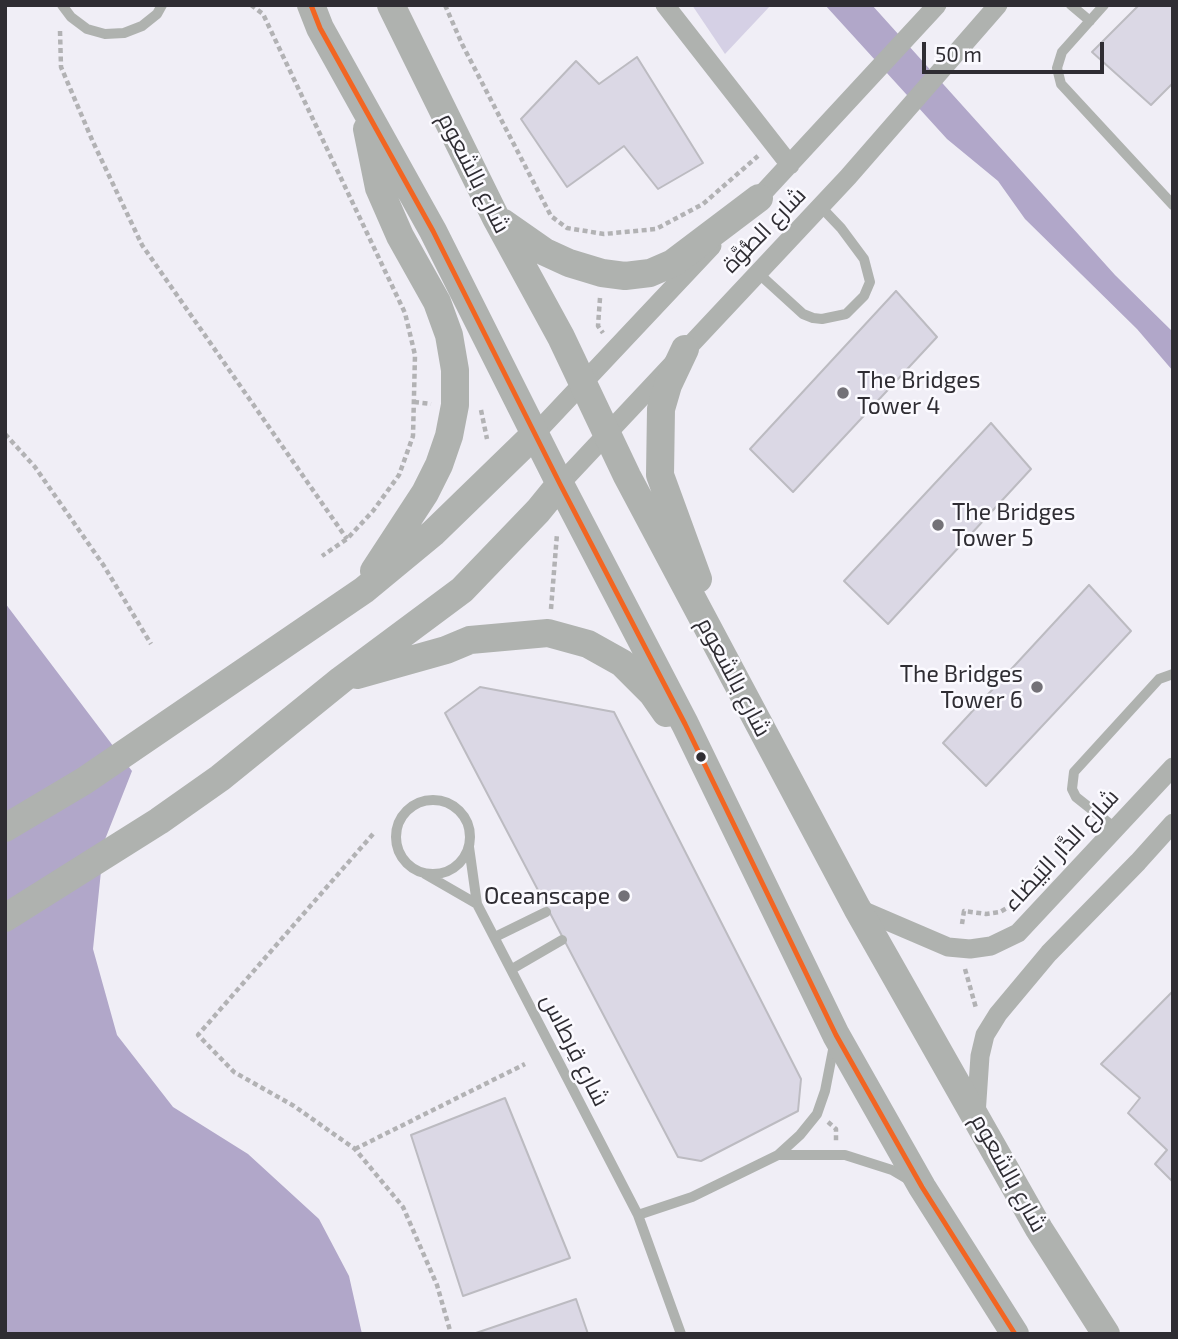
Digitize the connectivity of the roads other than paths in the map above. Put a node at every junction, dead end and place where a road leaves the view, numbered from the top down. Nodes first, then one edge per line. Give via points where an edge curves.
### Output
1 (62, 5) edge
2 (162, 5) edge
3 (391, 5) edge
4 (664, 5) edge
5 (937, 5) edge
6 (998, 5) edge
7 (1071, 5) edge
8 (1104, 5) edge
9 (311, 16) edge
10 (1090, 21) junction
11 (366, 112) junction
12 (790, 165) junction
13 (758, 198) junction
14 (1173, 205) edge
15 (820, 206) junction
16 (496, 218) junction
17 (757, 272) junction
18 (685, 349) junction
19 (582, 382) junction
20 (535, 433) junction
21 (608, 433) junction
22 (560, 484) junction
23 (364, 590) junction
24 (731, 670) junction
25 (1173, 674) edge
26 (341, 680) junction
27 (700, 754) junction
28 (1173, 767) edge
29 (1173, 823) edge
30 (5, 828) edge
31 (1115, 828) junction
32 (469, 847) junction
33 (421, 872) junction
34 (477, 904) junction
35 (857, 908) junction
36 (546, 912) dead end
37 (5, 918) edge
38 (495, 937) junction
39 (562, 940) dead end
40 (512, 969) junction
41 (836, 1035) junction
42 (976, 1115) junction
43 (778, 1155) junction
44 (922, 1187) junction
45 (638, 1215) junction
46 (681, 1334) edge
47 (1015, 1334) edge
48 (1106, 1334) edge

1 - 2 lane via 87,29 105,34 142,26
3 - 16 main road, شارع بالشعوم
4 - 12 street
5 - 12 street, شارع الصُّوَّة
6 - 15 street, شارع الصُّوَّة
7 - 10 lane
8 - 10 lane
9 - 11 main road
10 - 14 lane via 1062,52 1057,68 1061,84
11 - 20 main road via 433,231
11 - 23 main road via 379,188 437,302 455,370 453,415 439,465
12 - 13 street, شارع الصُّوَّة
13 - 16 main road via 673,263 650,273 625,276 569,263
13 - 19 street, شارع الصُّوَّة
15 - 17 street, شارع الصُّوَّة
15 - 17 lane via 864,259 870,282 864,296 846,314 813,318
16 - 19 main road, شارع بالشعوم
17 - 18 street, شارع الصُّوَّة
18 - 21 street, شارع الصُّوَّة
18 - 24 main road via 662,408 660,475
19 - 20 street, شارع الصُّوَّة
19 - 21 main road, شارع بالشعوم
20 - 22 main road
20 - 23 main road via 433,533
21 - 22 street, شارع الصُّوَّة
21 - 24 main road, شارع بالشعوم
22 - 26 main road via 461,590
22 - 27 main road
23 - 30 main road via 84,781
24 - 35 main road, شارع بالشعوم
25 - 31 lane via 1159,679 1074,772 1076,797
26 - 27 main road via 470,639 548,633 589,644 622,663
26 - 37 main road via 220,778
27 - 41 main road
28 - 31 street, شارع الدَّار البَيضاء
29 - 42 street via 1049,953 998,1014 985,1035 980,1056
31 - 35 street, شارع الدَّار البَيضاء via 1018,933 991,946 948,947
32 - 33 lane via 464,858 445,872
32 - 33 lane via 468,822 452,804 440,800 415,804 399,822 397,846 410,866
32 - 34 lane, شارع قِرطاس
33 - 34 lane
34 - 38 lane, شارع قِرطاس
35 - 42 main road, شارع بالشعوم
36 - 38 lane
38 - 40 lane, شارع قِرطاس
39 - 40 lane
40 - 45 lane, شارع قِرطاس
41 - 43 lane via 817,1114
41 - 44 main road
42 - 48 main road, شارع بالشعوم via 1039,1228
43 - 44 lane via 845,1155 892,1170
43 - 45 lane via 692,1198
44 - 47 main road
45 - 46 lane, شارع قِرطاس

